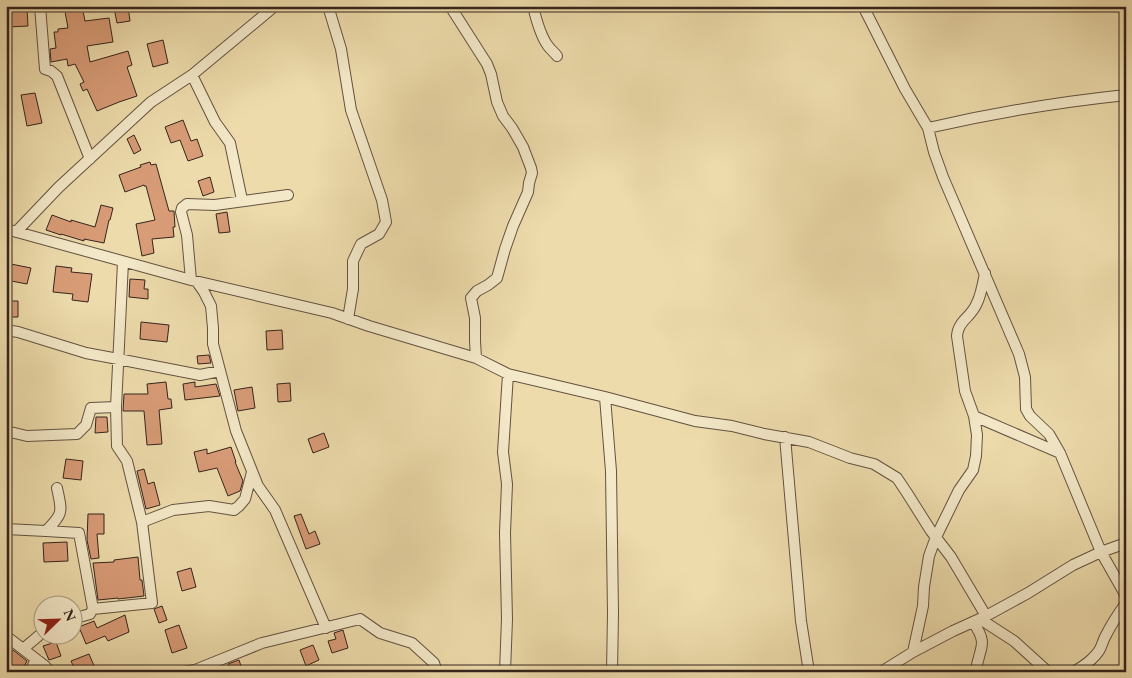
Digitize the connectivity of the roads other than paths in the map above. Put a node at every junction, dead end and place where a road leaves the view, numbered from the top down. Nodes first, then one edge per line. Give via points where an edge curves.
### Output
1 (40, 6) edge
2 (275, 6) edge
3 (328, 6) edge
4 (450, 6) edge
5 (533, 6) edge
6 (863, 6) edge
7 (558, 56) dead end
8 (192, 75) junction
9 (1126, 95) edge
10 (928, 128) junction
11 (90, 159) junction
12 (288, 195) dead end
13 (242, 200) junction
14 (11, 231) edge
15 (123, 262) junction
16 (985, 273) junction
17 (194, 281) junction
18 (348, 319) junction
19 (6, 330) edge
20 (476, 358) junction
21 (118, 359) junction
22 (220, 371) junction
23 (508, 374) junction
24 (605, 397) junction
25 (116, 407) junction
26 (974, 416) junction
27 (6, 432) edge
28 (785, 438) junction
29 (1060, 453) junction
30 (252, 472) junction
31 (57, 488) dead end
32 (266, 498) junction
33 (245, 499) junction
34 (142, 522) junction
35 (6, 529) edge
36 (46, 531) junction
37 (936, 537) junction
38 (1126, 543) edge
39 (1101, 552) junction
40 (1126, 596) edge
41 (1126, 603) edge
42 (93, 609) junction
43 (82, 616) edge
44 (980, 619) junction
45 (326, 628) junction
46 (6, 636) edge
47 (32, 641) edge
48 (23, 649) junction
49 (913, 652) junction
50 (36, 659) junction
51 (30, 672) edge
52 (50, 672) edge
53 (183, 672) edge
54 (437, 672) edge
55 (505, 672) edge
56 (612, 672) edge
57 (809, 672) edge
58 (881, 672) edge
59 (976, 672) edge
60 (1051, 672) edge
61 (1073, 672) edge

1 - 11 street via 45,69 56,76
2 - 8 street
3 - 18 street via 351,110 382,200 386,222 379,234 361,244 353,261
4 - 20 street via 487,64 497,102 523,147 532,173 497,278 471,298
5 - 7 street via 545,40
6 - 10 street
8 - 11 street via 151,102
8 - 13 street via 215,122 230,143
9 - 10 street via 969,118
10 - 16 street via 943,177
11 - 14 street
12 - 13 street
13 - 17 street via 215,205 187,204 182,208
14 - 15 street
15 - 17 street
15 - 21 street
16 - 26 street via 976,307 958,329 957,336 965,391
16 - 29 street via 1019,354 1025,377 1026,410 1049,434
17 - 18 street
17 - 22 street via 211,306 213,344
18 - 20 street
19 - 21 street
20 - 23 street
21 - 22 street via 200,375
21 - 25 street
22 - 30 street via 236,431
23 - 24 street
23 - 55 street via 503,452 507,484
24 - 28 street via 695,421
24 - 56 street via 611,471
25 - 27 street via 91,408 86,424 77,434 27,436
25 - 34 street via 118,446 127,461
26 - 29 street
26 - 37 street via 977,435 972,470
28 - 37 street via 809,442 874,464 897,478
28 - 57 street via 801,620
29 - 39 street
30 - 32 street
30 - 33 street
31 - 36 street via 61,506 59,516
32 - 33 street
32 - 45 street via 275,510
33 - 34 street via 234,510 210,506 173,510
34 - 42 street via 152,603
35 - 36 street
36 - 42 street via 79,533
37 - 44 street via 951,557
37 - 49 street via 929,556
38 - 39 street
39 - 40 street
39 - 44 street
41 - 61 street via 1095,655
42 - 43 street via 90,614
44 - 49 street
44 - 59 street via 982,644
44 - 60 street via 1014,641
45 - 53 street via 262,643
45 - 54 street via 360,620 380,633 412,643 434,663
46 - 48 street
47 - 48 street
48 - 50 street
49 - 58 street
50 - 51 street
50 - 52 street

